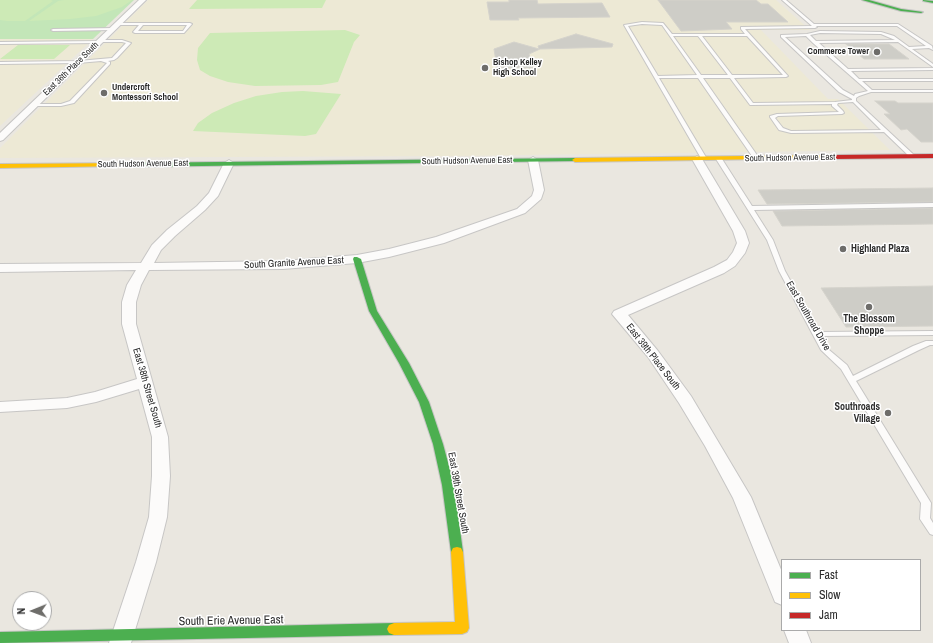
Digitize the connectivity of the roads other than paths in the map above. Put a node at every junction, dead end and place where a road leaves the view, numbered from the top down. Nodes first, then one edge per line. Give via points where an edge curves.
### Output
1 (143, 0) edge
2 (784, 0) edge
3 (864, 0) edge
4 (894, 1) edge
5 (933, 2) edge
6 (921, 6) edge
7 (930, 18) dead end
8 (142, 24) junction
9 (814, 26) junction
10 (115, 27) junction
11 (53, 30) dead end
12 (820, 32) junction
13 (748, 34) junction
14 (671, 35) junction
15 (699, 35) junction
16 (807, 35) junction
17 (100, 41) junction
18 (898, 41) junction
19 (814, 42) junction
20 (0, 43) edge
21 (907, 48) junction
22 (932, 48) edge
23 (102, 60) junction
24 (79, 61) junction
25 (0, 63) edge
26 (933, 66) edge
27 (933, 69) edge
28 (847, 70) junction
29 (656, 77) junction
30 (699, 77) junction
31 (731, 77) junction
32 (859, 80) junction
33 (933, 80) edge
34 (871, 91) junction
35 (933, 91) edge
36 (854, 99) junction
37 (836, 103) junction
38 (34, 105) junction
39 (885, 131) junction
40 (0, 138) edge
41 (912, 156) junction
42 (933, 156) edge
43 (756, 158) junction
44 (701, 159) junction
45 (719, 159) junction
46 (533, 160) junction
47 (229, 163) junction
48 (0, 166) edge
49 (933, 205) edge
50 (750, 208) junction
51 (357, 259) junction
52 (144, 266) junction
53 (0, 268) edge
54 (933, 333) edge
55 (817, 334) junction
56 (933, 342) edge
57 (852, 380) junction
58 (145, 382) junction
59 (0, 407) edge
60 (933, 531) edge
61 (781, 594) edge
62 (462, 628) joint
63 (795, 631) edge
64 (0, 638) edge
65 (122, 639) edge
66 (800, 643) edge

1 - 10 street, East 36th Place South
2 - 9 lane
3 - 6 main road via 901,10
4 - 6 main road
5 - 6 main road
6 - 7 main road
8 - 8 lane via 158,24 190,24 184,32 135,32
8 - 10 lane
9 - 12 lane
9 - 13 lane via 742,28
9 - 22 lane via 898,25
10 - 11 lane
10 - 17 street, East 36th Place South
12 - 16 lane
12 - 18 lane via 873,32
13 - 15 lane
13 - 31 lane via 786,76
14 - 15 lane
14 - 29 lane via 663,24 626,25
14 - 30 lane
15 - 31 lane
16 - 19 lane
16 - 36 lane via 782,36 841,91
17 - 20 lane
17 - 23 lane via 129,43 116,57
17 - 24 street, East 36th Place South
18 - 19 lane
18 - 21 lane
19 - 28 lane
21 - 22 lane
21 - 26 lane
23 - 24 lane
23 - 38 lane via 109,64 72,102 61,105
24 - 25 lane
24 - 38 street, East 36th Place South
27 - 28 lane
28 - 32 lane
29 - 30 lane
29 - 44 lane
30 - 31 lane
30 - 43 lane
31 - 37 lane via 752,104
32 - 33 lane
32 - 34 lane
34 - 35 lane
34 - 36 lane via 857,95
36 - 37 lane
36 - 39 lane
37 - 39 lane via 834,105 842,113 772,117 781,129 791,132
38 - 40 street, East 36th Place South
39 - 41 lane
41 - 42 main road, South Hudson Avenue East
41 - 43 main road, South Hudson Avenue East
43 - 45 main road, South Hudson Avenue East
44 - 45 main road, South Hudson Avenue East
44 - 46 main road, South Hudson Avenue East
44 - 61 street, East 39th Place South via 740,231 742,243 739,253 731,263 719,270 619,314 653,354 712,444 742,497
45 - 50 lane, East Southroad Drive
46 - 47 main road, South Hudson Avenue East
46 - 51 street, South Granite Avenue East via 539,190 537,197 521,211 434,242
47 - 48 main road, South Hudson Avenue East
47 - 52 street, East 38th Street South via 214,194 156,248
49 - 50 lane
50 - 55 lane, East Southroad Drive via 770,240 782,271
51 - 52 street, South Granite Avenue East via 283,265
51 - 62 main road, East 39th Street South via 373,311 420,395 438,444 455,531
52 - 53 street, South Granite Avenue East
52 - 58 street, East 38th Street South via 129,302 129,324
54 - 55 lane
55 - 57 lane, East Southroad Drive via 825,350 844,367
56 - 57 lane
57 - 60 lane, East Southroad Drive via 926,503 925,519
58 - 59 street via 67,403
58 - 65 street, East 38th Street South via 160,437 158,517
62 - 65 main road, South Erie Avenue East
63 - 66 street
64 - 65 main road, South Erie Avenue East

